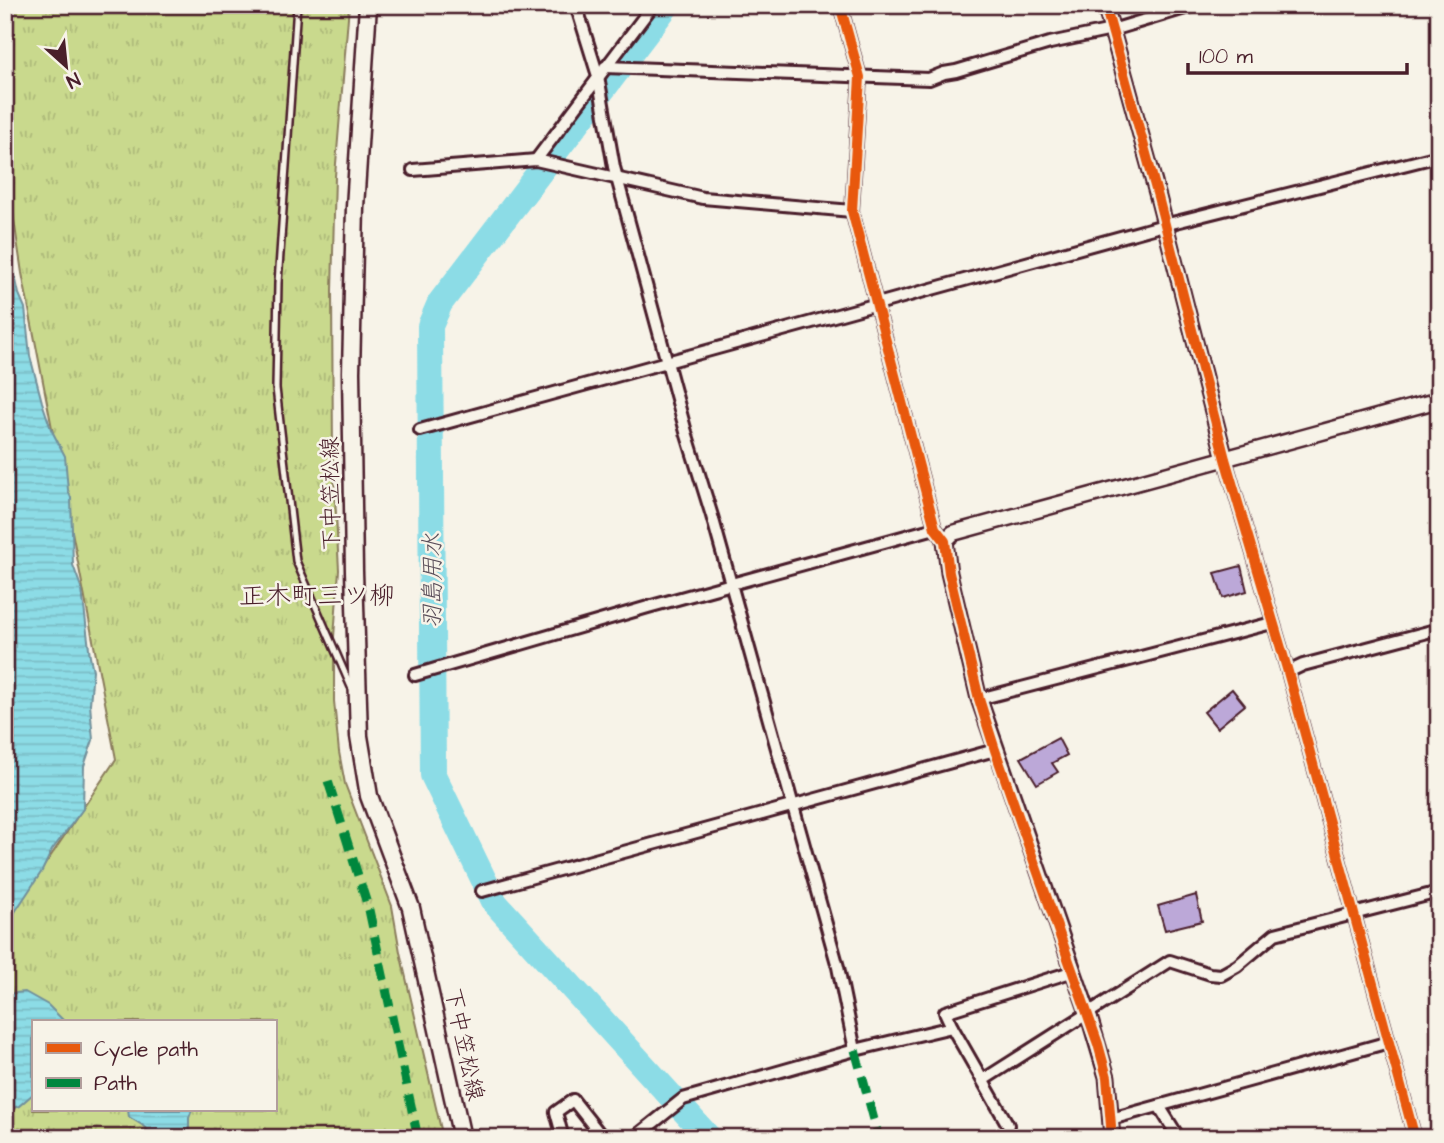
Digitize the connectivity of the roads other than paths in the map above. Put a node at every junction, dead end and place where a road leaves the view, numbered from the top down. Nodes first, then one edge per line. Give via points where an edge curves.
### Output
1 (297, 5) edge
2 (368, 5) edge
3 (576, 5) edge
4 (653, 5) edge
5 (840, 5) edge
6 (1105, 5) edge
7 (1195, 5) edge
8 (1436, 5) edge
9 (1439, 10) edge
10 (1112, 30) junction
11 (601, 72) junction
12 (860, 77) junction
13 (1439, 156) edge
14 (537, 160) junction
15 (413, 170) dead end
16 (617, 179) junction
17 (852, 211) junction
18 (1164, 225) junction
19 (878, 306) junction
20 (667, 361) junction
21 (1439, 400) edge
22 (421, 430) dead end
23 (1224, 458) junction
24 (935, 528) junction
25 (946, 541) junction
26 (730, 585) junction
27 (1272, 623) junction
28 (1439, 629) edge
29 (1288, 672) junction
30 (415, 675) dead end
31 (979, 699) junction
32 (358, 703) junction
33 (995, 750) junction
34 (793, 807) junction
35 (482, 891) dead end
36 (1439, 892) edge
37 (1354, 915) junction
38 (1074, 971) junction
39 (1088, 1013) junction
40 (952, 1027) junction
41 (1389, 1042) junction
42 (855, 1050) junction
43 (983, 1080) junction
44 (1159, 1106) junction
45 (1111, 1119) junction
46 (1009, 1125) dead end
47 (462, 1138) edge
48 (563, 1138) edge
49 (603, 1138) edge
50 (634, 1138) edge
51 (1112, 1138) edge
52 (1179, 1138) edge
53 (1415, 1138) edge

1 - 32 lane via 278,283 276,388 296,561
2 - 32 main road, 下中笠松線 via 355,207 351,372
3 - 11 street
4 - 11 street
5 - 12 street
6 - 10 street
7 - 10 street
8 - 9 street
10 - 12 street via 929,79
10 - 18 street
11 - 12 street via 625,67
11 - 14 street
11 - 16 street
12 - 17 street
13 - 18 street
14 - 15 street
14 - 16 street
16 - 17 street via 703,198
16 - 20 street
17 - 19 street
18 - 19 street
18 - 23 street
19 - 20 street
19 - 24 street
20 - 22 street
20 - 26 street
21 - 23 street
23 - 25 street via 953,533
23 - 27 street
24 - 25 street
24 - 26 street
25 - 31 street via 949,573
26 - 30 street
26 - 34 street
27 - 29 street
27 - 31 street
28 - 29 street via 1303,664
29 - 37 street
31 - 33 street
32 - 47 main road, 下中笠松線 via 369,796 411,908
33 - 34 street
33 - 38 street
34 - 35 street
34 - 42 street via 838,967
36 - 37 street
37 - 39 street via 1275,934 1221,975 1170,961
37 - 41 street
38 - 39 street
38 - 40 street via 945,1012
39 - 43 street
39 - 45 street via 1107,1077
40 - 42 street
40 - 43 street
41 - 44 street
41 - 53 street
42 - 50 street via 683,1099
43 - 46 street
44 - 45 street
44 - 52 street
45 - 51 street
48 - 49 street via 556,1112 573,1100

